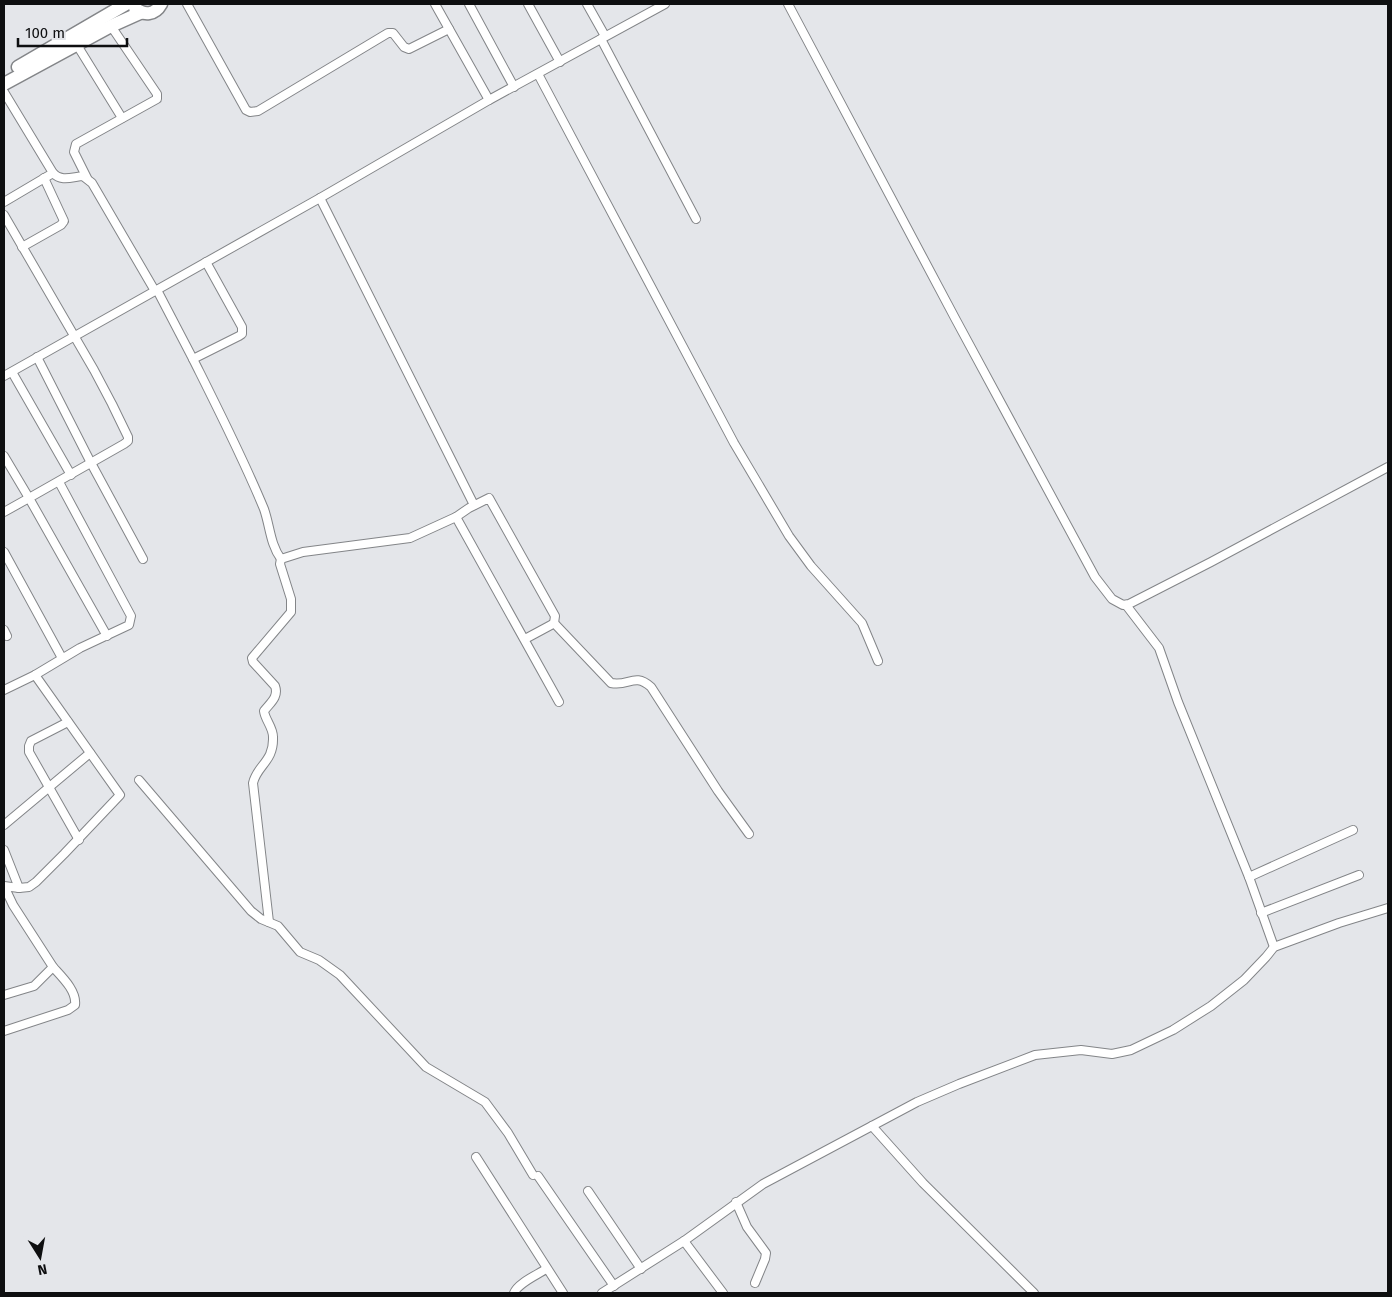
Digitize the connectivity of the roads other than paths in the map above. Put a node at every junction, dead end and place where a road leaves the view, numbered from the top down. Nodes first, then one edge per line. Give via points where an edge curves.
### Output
1 (126, 4) edge
2 (161, 4) edge
3 (188, 4) edge
4 (435, 4) edge
5 (469, 4) edge
6 (528, 4) edge
7 (588, 4) edge
8 (645, 4) edge
9 (665, 4) edge
10 (788, 4) edge
11 (136, 8) edge
12 (650, 12) junction
13 (111, 26) junction
14 (449, 29) junction
15 (603, 38) junction
16 (77, 45) junction
17 (560, 62) junction
18 (538, 74) junction
19 (4, 76) edge
20 (4, 84) edge
21 (514, 87) junction
22 (4, 92) edge
23 (488, 100) junction
24 (122, 118) junction
25 (53, 173) junction
26 (44, 178) junction
27 (87, 178) junction
28 (320, 198) junction
29 (4, 202) edge
30 (4, 215) edge
31 (696, 219) dead end
32 (22, 247) junction
33 (206, 262) junction
34 (156, 291) junction
35 (74, 337) junction
36 (37, 358) junction
37 (193, 359) junction
38 (12, 372) junction
39 (4, 376) edge
40 (4, 456) edge
41 (91, 463) junction
42 (1388, 467) edge
43 (71, 475) junction
44 (59, 482) junction
45 (29, 498) junction
46 (474, 505) junction
47 (4, 512) edge
48 (456, 517) junction
49 (4, 552) edge
50 (143, 559) dead end
51 (280, 560) junction
52 (1126, 605) junction
53 (554, 623) junction
54 (107, 636) junction
55 (525, 639) junction
56 (62, 658) junction
57 (878, 661) dead end
58 (35, 675) junction
59 (4, 690) edge
60 (559, 702) dead end
61 (68, 722) junction
62 (90, 753) junction
63 (139, 780) dead end
64 (49, 788) junction
65 (4, 824) edge
66 (1353, 830) dead end
67 (748, 834) dead end
68 (78, 840) junction
69 (4, 850) edge
70 (1359, 875) dead end
71 (1249, 877) junction
72 (19, 888) junction
73 (1388, 908) edge
74 (1261, 913) junction
75 (269, 922) junction
76 (1274, 947) junction
77 (53, 967) junction
78 (4, 994) edge
79 (4, 1031) edge
80 (872, 1126) junction
81 (476, 1157) dead end
82 (588, 1190) dead end
83 (736, 1202) junction
84 (684, 1241) junction
85 (546, 1269) junction
86 (640, 1270) junction
87 (755, 1283) dead end
88 (614, 1286) junction
89 (514, 1293) edge
90 (563, 1293) edge
91 (602, 1293) edge
92 (723, 1293) edge
93 (1034, 1293) edge

1 - 19 main road
2 - 11 main road via 150,13
3 - 14 street via 246,110 253,112 258,112 388,33 393,33 404,48 409,49
4 - 14 street
5 - 21 street
6 - 17 street
7 - 15 street
8 - 12 street
9 - 12 street
10 - 52 street via 1095,576 1112,599
11 - 13 main road
12 - 15 street
13 - 16 main road
13 - 24 street via 157,94 156,100
14 - 23 street
15 - 17 street
15 - 31 street
16 - 20 main road
16 - 24 street
17 - 18 street
18 - 21 street
18 - 57 street via 734,443 789,536 862,623
21 - 23 street
22 - 25 street
23 - 28 street
24 - 27 street via 76,144 74,152
25 - 26 street
25 - 27 street via 62,179
26 - 29 street
26 - 32 street via 64,221
27 - 34 street
28 - 33 street
28 - 46 street
30 - 32 street
32 - 35 street
33 - 34 street
33 - 37 street via 242,332
34 - 35 street
34 - 37 street
35 - 36 street
35 - 41 street via 128,438 124,444
36 - 38 street
36 - 41 street
37 - 51 street via 236,444 263,508
38 - 39 street
38 - 43 street
40 - 45 street
41 - 43 street
41 - 50 street
42 - 52 street
43 - 44 street
44 - 45 street
44 - 54 street via 131,616 129,625
45 - 47 street
45 - 54 street
46 - 48 street
46 - 53 street via 489,498 555,616
48 - 51 street via 410,538 303,552
48 - 55 street
49 - 56 street
51 - 75 street via 292,602 291,612 252,658 277,691 264,711 273,734 271,755 253,783
52 - 71 street via 1158,648
53 - 55 street
53 - 67 street via 611,683 622,684 639,679 651,687
54 - 56 street
55 - 60 street
56 - 58 street
58 - 59 street
58 - 61 street
61 - 62 street
61 - 64 street via 31,741 29,746
62 - 64 street
62 - 68 street via 120,795
63 - 75 street via 251,911
64 - 65 street
64 - 68 street
66 - 71 street
68 - 72 street via 32,885
69 - 72 street
70 - 74 street
71 - 74 street
72 - 77 street via 4,886
73 - 76 street
74 - 76 street
75 - 88 street via 281,928 300,952 340,975 426,1067 485,1102
76 - 80 street via 1244,980 1212,1006 1131,1050 1112,1054 1081,1050 1035,1055 950,1087
77 - 78 street via 34,986
77 - 79 street via 72,991 75,1005
80 - 83 street via 763,1184
80 - 93 street via 923,1183
81 - 85 street
82 - 86 street
83 - 84 street
83 - 87 street via 747,1228 766,1253
84 - 86 street
84 - 92 street
85 - 89 street
85 - 90 street
86 - 88 street
88 - 91 street

